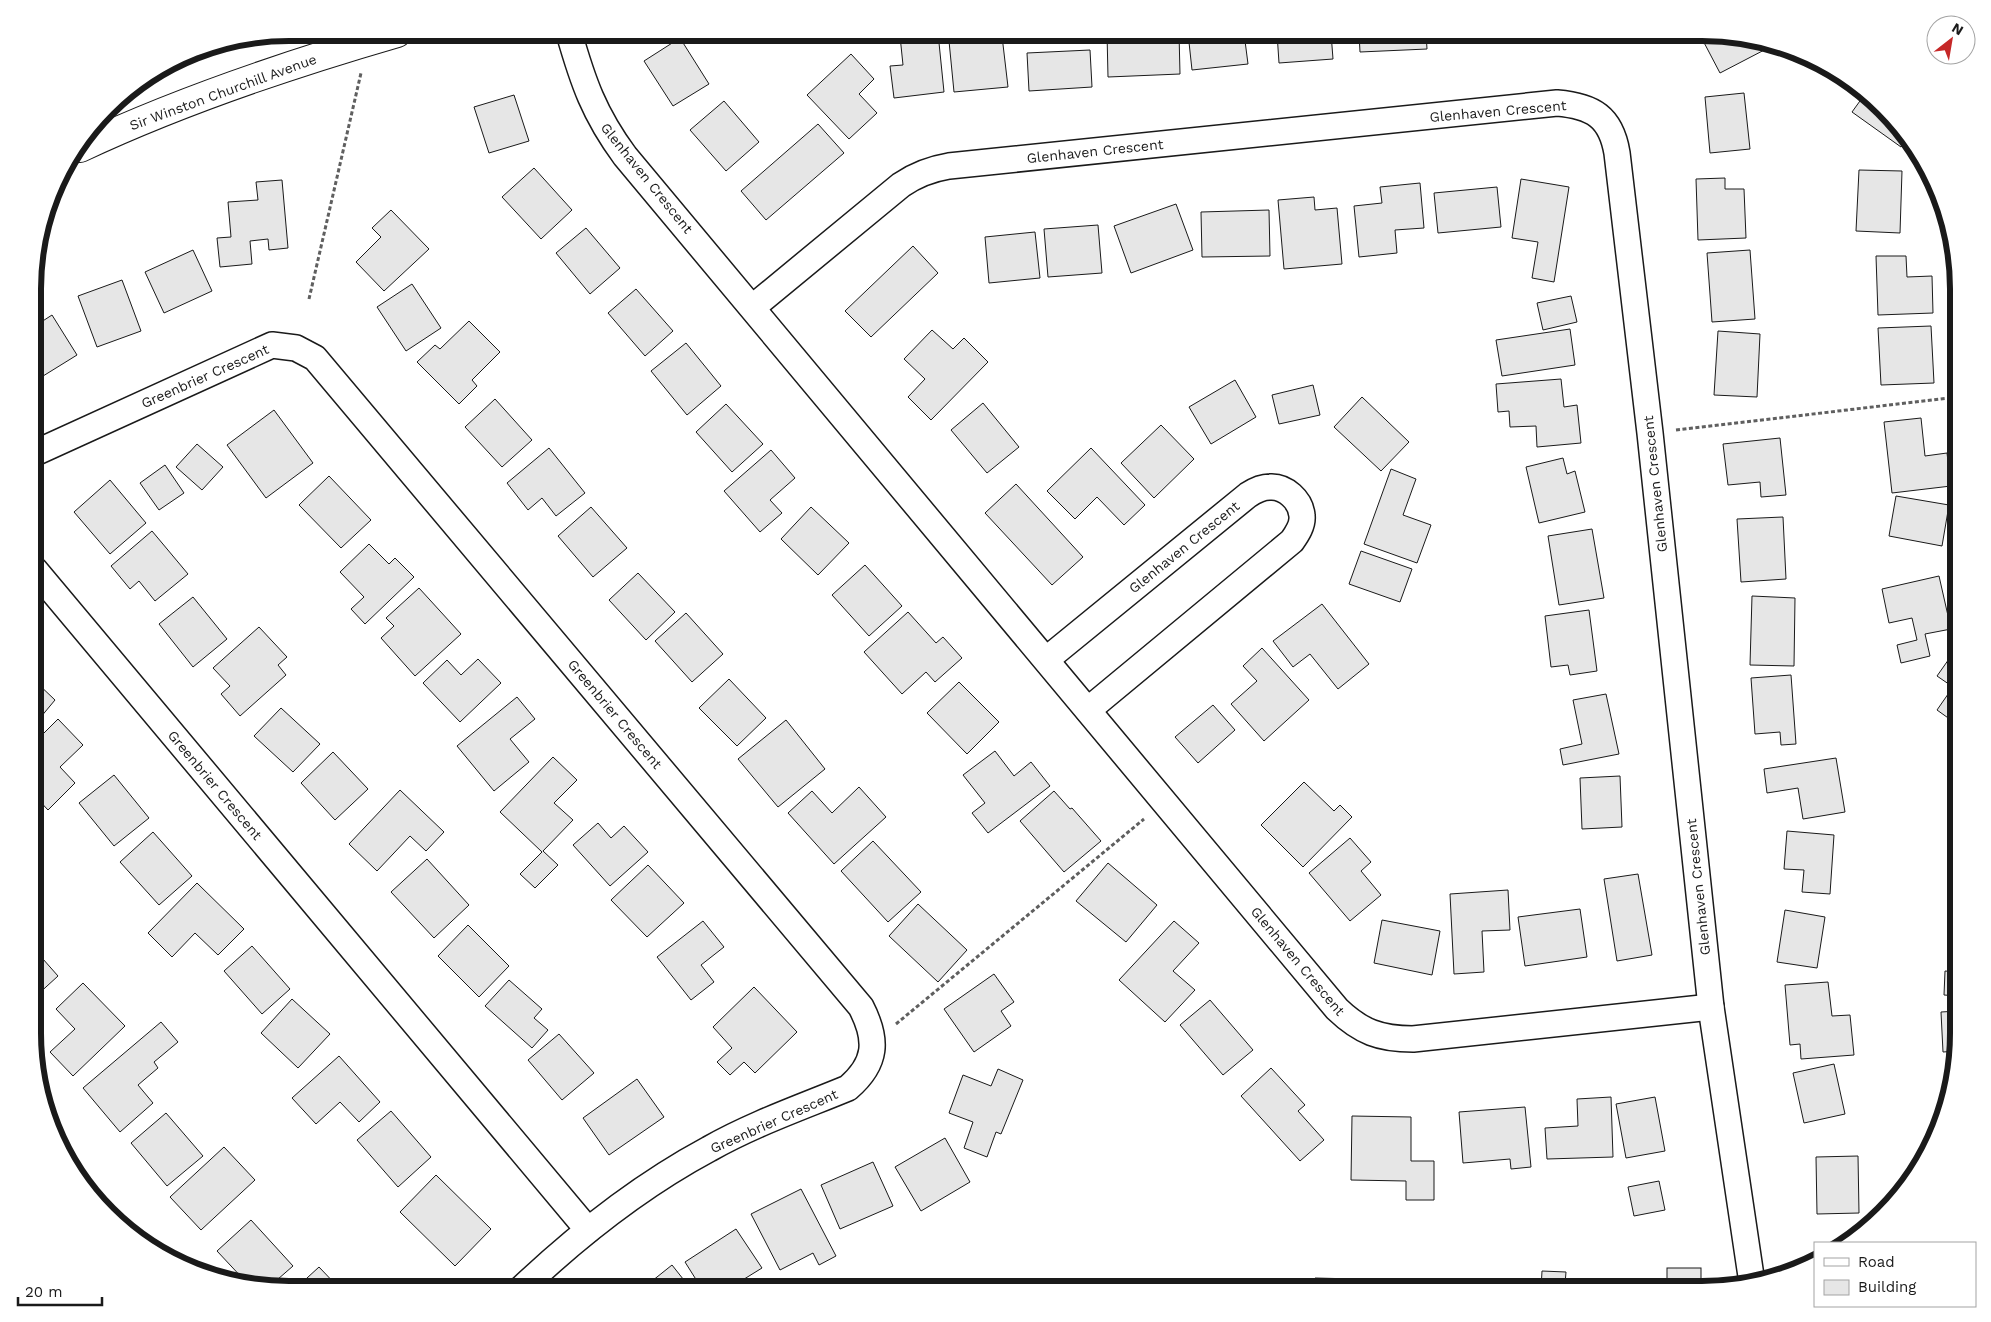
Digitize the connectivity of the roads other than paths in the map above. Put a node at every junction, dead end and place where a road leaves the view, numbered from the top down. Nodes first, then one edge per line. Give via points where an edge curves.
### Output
1 (367, 41) edge
2 (572, 41) edge
3 (88, 144) edge
4 (753, 307) junction
5 (41, 450) edge
6 (41, 577) edge
7 (1047, 660) junction
8 (1088, 710) junction
9 (1711, 1007) junction
10 (588, 1230) junction
11 (1751, 1276) edge
12 (530, 1281) edge

1 - 3 main road, Sir Winston Churchill Avenue via 218,91
2 - 4 street, Glenhaven Crescent via 590,100 607,131
4 - 7 street, Glenhaven Crescent
4 - 9 street, Glenhaven Crescent via 901,185 930,170 1557,103 1574,104 1597,113 1612,132 1616,144
5 - 10 street, Greenbrier Crescent via 260,349 272,345 289,346 315,358 861,1007 873,1040 872,1053 867,1068 848,1088 710,1148 643,1190
6 - 10 street, Greenbrier Crescent
7 - 8 street, Glenhaven Crescent
7 - 8 street, Glenhaven Crescent via 1248,495 1268,486 1279,487 1292,495 1303,518 1292,542
8 - 9 street, Glenhaven Crescent via 1337,1008 1359,1027 1382,1037 1413,1039
9 - 11 street, Glenhaven Crescent
10 - 12 street, Greenbrier Crescent

